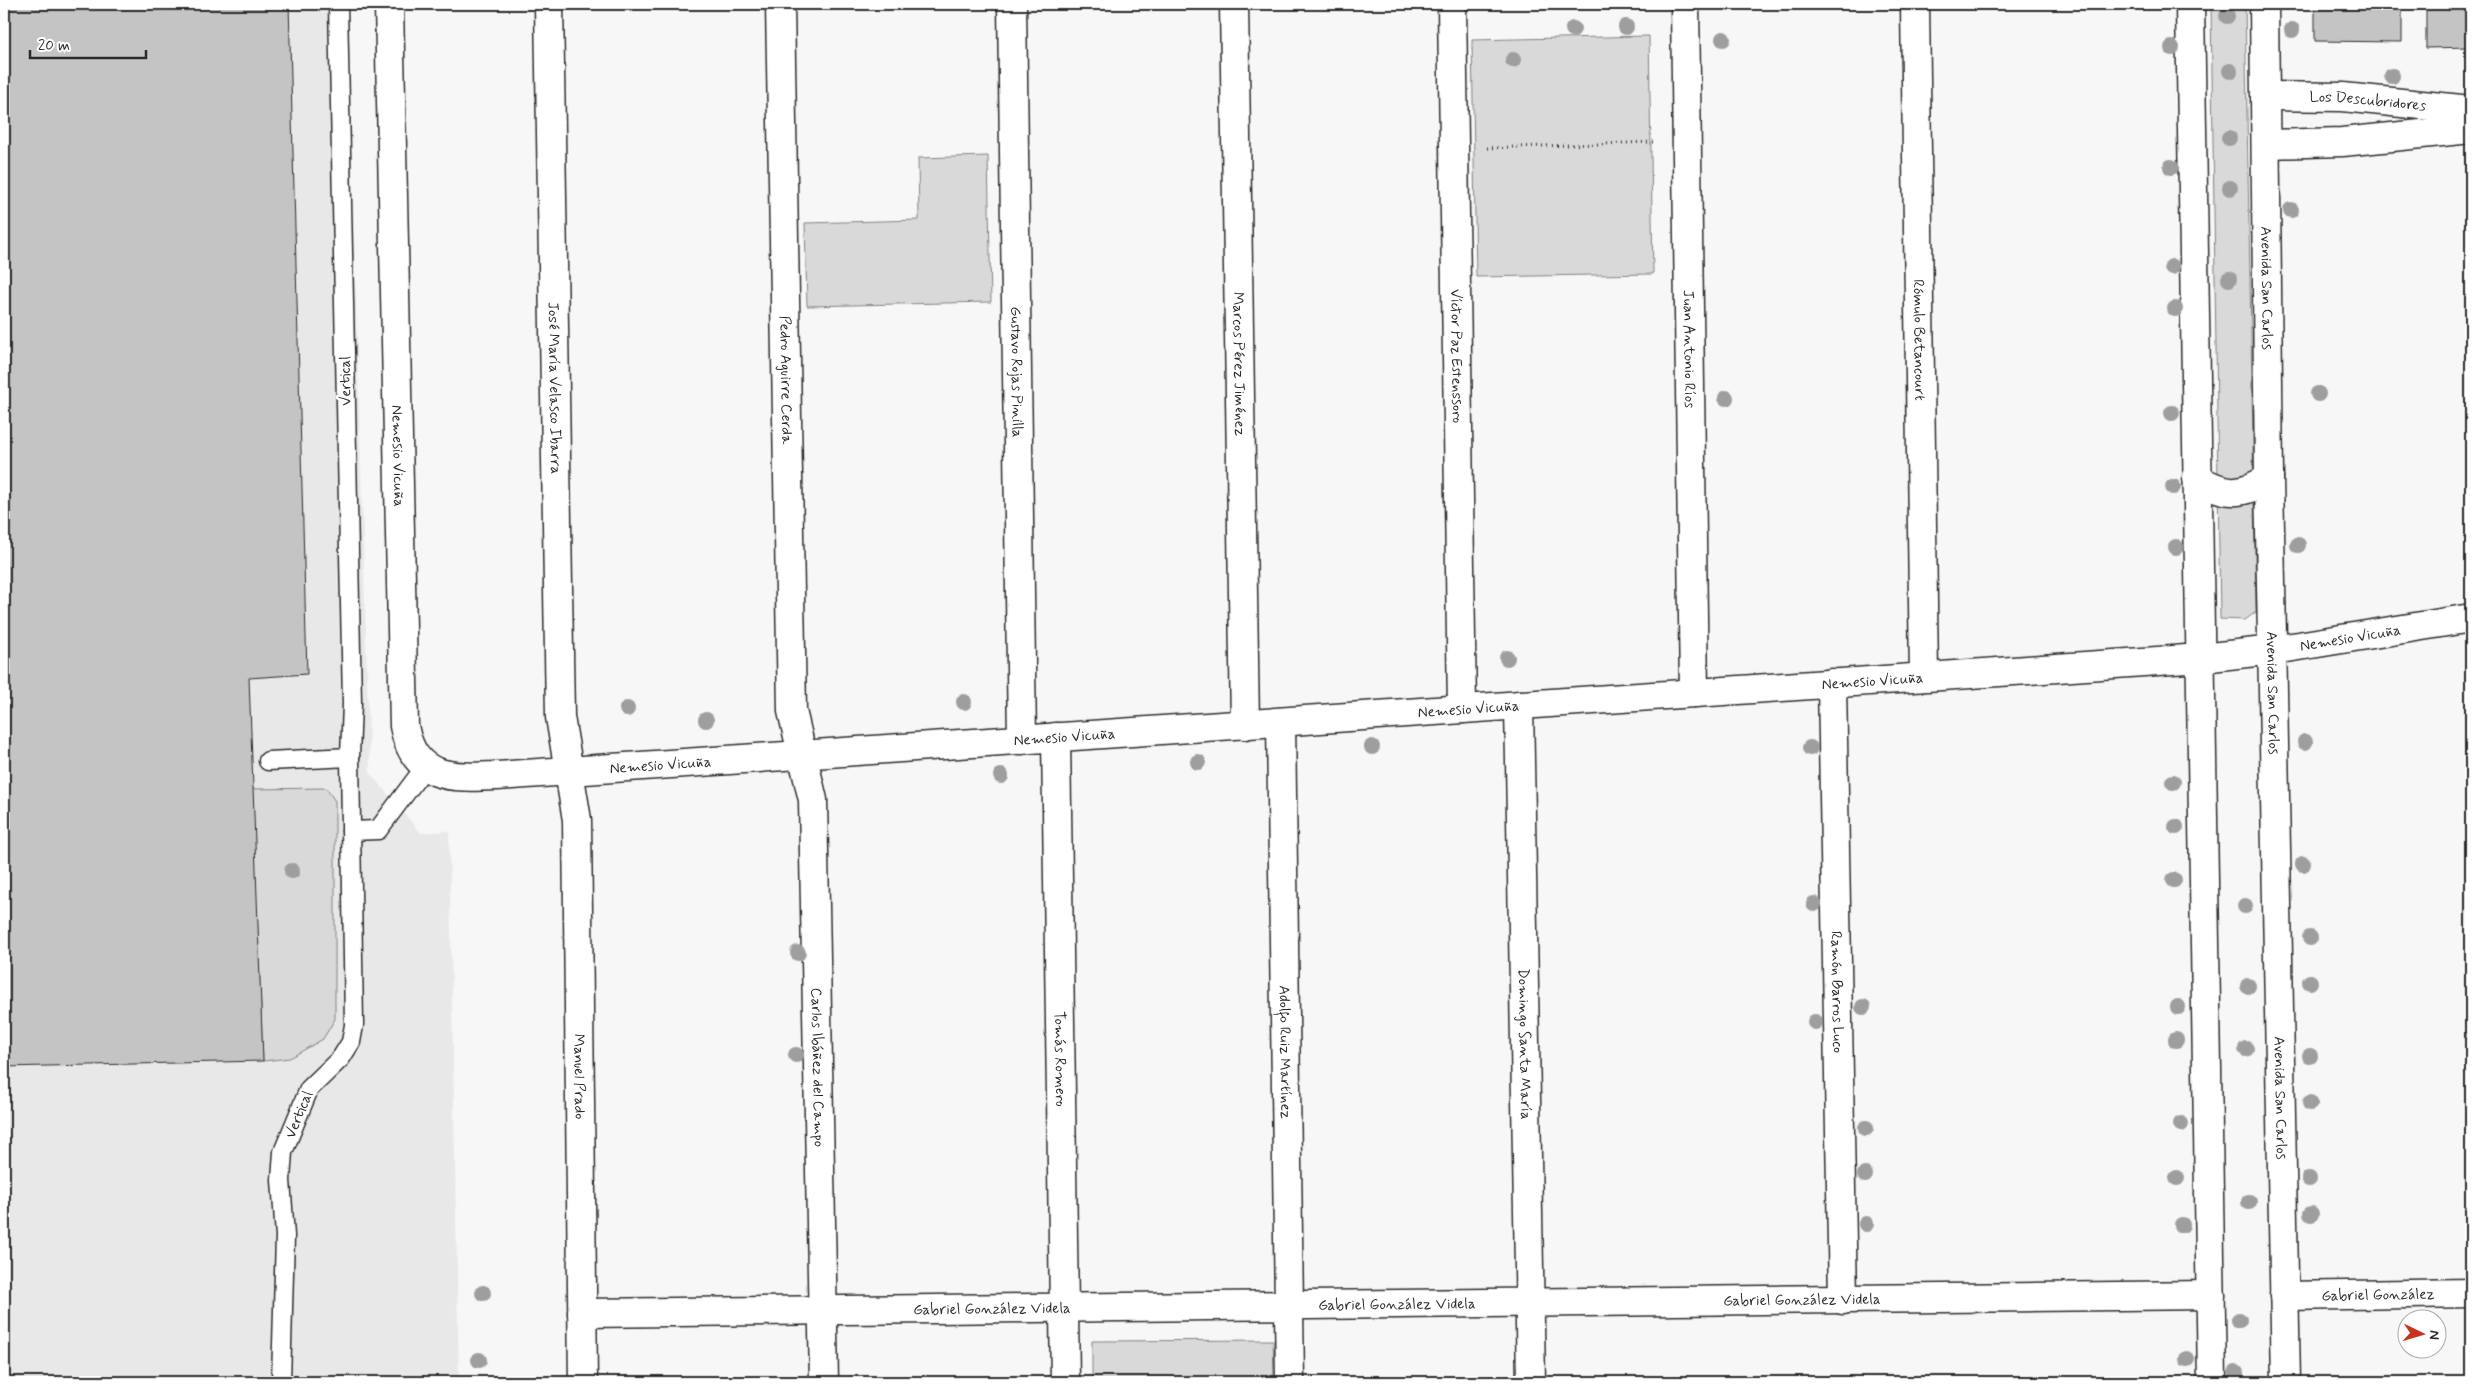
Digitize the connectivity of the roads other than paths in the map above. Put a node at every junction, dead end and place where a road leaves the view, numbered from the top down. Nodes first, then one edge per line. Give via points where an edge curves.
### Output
1 (338, 4) edge
2 (389, 4) edge
3 (549, 4) edge
4 (780, 4) edge
5 (1012, 4) edge
6 (1234, 4) edge
7 (1452, 4) edge
8 (1685, 4) edge
9 (1915, 4) edge
10 (2190, 4) edge
11 (2264, 4) edge
12 (2266, 96) junction
13 (2471, 110) edge
14 (2471, 129) edge
15 (2266, 144) junction
16 (2196, 478) junction
17 (2269, 478) junction
18 (2471, 618) edge
19 (2274, 650) junction
20 (2201, 658) junction
21 (1924, 677) junction
22 (1832, 683) junction
23 (1694, 693) junction
24 (1519, 706) junction
25 (1462, 709) junction
26 (1280, 722) junction
27 (1245, 725) junction
28 (1056, 737) junction
29 (1022, 740) junction
30 (803, 755) junction
31 (350, 758) junction
32 (268, 761) dead end
33 (425, 767) junction
34 (569, 771) junction
35 (351, 831) junction
36 (2471, 1293) edge
37 (2211, 1295) junction
38 (2284, 1296) junction
39 (1843, 1300) junction
40 (1530, 1303) junction
41 (1289, 1306) junction
42 (1064, 1308) junction
43 (822, 1311) junction
44 (582, 1313) junction
45 (281, 1382) edge
46 (583, 1382) edge
47 (824, 1382) edge
48 (1065, 1382) edge
49 (1290, 1382) edge
50 (1531, 1382) edge
51 (2212, 1382) edge
52 (2286, 1382) edge

1 - 31 lane, Vertical via 352,703
2 - 33 street, Nemesio Vicuña via 404,726 414,756
3 - 34 street, José María Velasco Ibarra via 560,717
4 - 30 street, Pedro Aguirre Cerda via 792,711
5 - 29 street, Gustavo Rojas Pinilla
6 - 27 street, Marcos Pérez Jiménez
7 - 25 street, Víctor Paz Estenssoro
8 - 23 street, Juan Antonio Ríos
9 - 21 street, Rómulo Betancourt
10 - 16 street
11 - 12 street, Avenida San Carlos
12 - 13 street, Los Descubridores via 2343,97
12 - 15 street, Avenida San Carlos
14 - 15 street, Los Descubridores via 2342,142
15 - 17 street, Avenida San Carlos
16 - 17 street via 2225,491 2256,487
16 - 20 street
17 - 19 street, Avenida San Carlos
18 - 19 street, Nemesio Vicuña
19 - 20 street, Nemesio Vicuña
19 - 38 street, Avenida San Carlos
20 - 21 street, Nemesio Vicuña
20 - 37 street
21 - 22 street, Nemesio Vicuña
22 - 23 street, Nemesio Vicuña
22 - 39 street, Ramón Barros Luco
23 - 24 street, Nemesio Vicuña
24 - 25 street, Nemesio Vicuña
24 - 40 street, Domingo Santa María
25 - 26 street, Nemesio Vicuña
26 - 27 street, Nemesio Vicuña
26 - 41 street, Adolfo Ruiz Martínez
27 - 28 street, Nemesio Vicuña
28 - 29 street, Nemesio Vicuña
28 - 42 street, Tomás Romero
29 - 30 street, Nemesio Vicuña
30 - 34 street, Nemesio Vicuña
30 - 43 street, Carlos Ibáñez del Campo via 814,800
31 - 32 lane
31 - 35 lane, Vertical
33 - 34 street, Nemesio Vicuña via 439,773 474,777
33 - 35 lane via 378,830
34 - 44 street, Manuel Prado via 577,820
35 - 45 lane, Vertical via 354,1025 351,1042 341,1058 309,1089 283,1152 281,1180 286,1236
36 - 38 street, Gabriel González
37 - 39 street, Gabriel González Videla
37 - 51 street
38 - 52 street, Avenida San Carlos
39 - 40 street, Gabriel González Videla
40 - 41 street, Gabriel González Videla
40 - 50 street, Domingo Santa María
41 - 42 street, Gabriel González Videla
41 - 49 street, Adolfo Ruiz Martínez
42 - 43 street, Gabriel González Videla
42 - 48 street, Tomás Romero
43 - 44 street, Gabriel González Videla
43 - 47 street, Carlos Ibáñez del Campo
44 - 46 street, Manuel Prado

